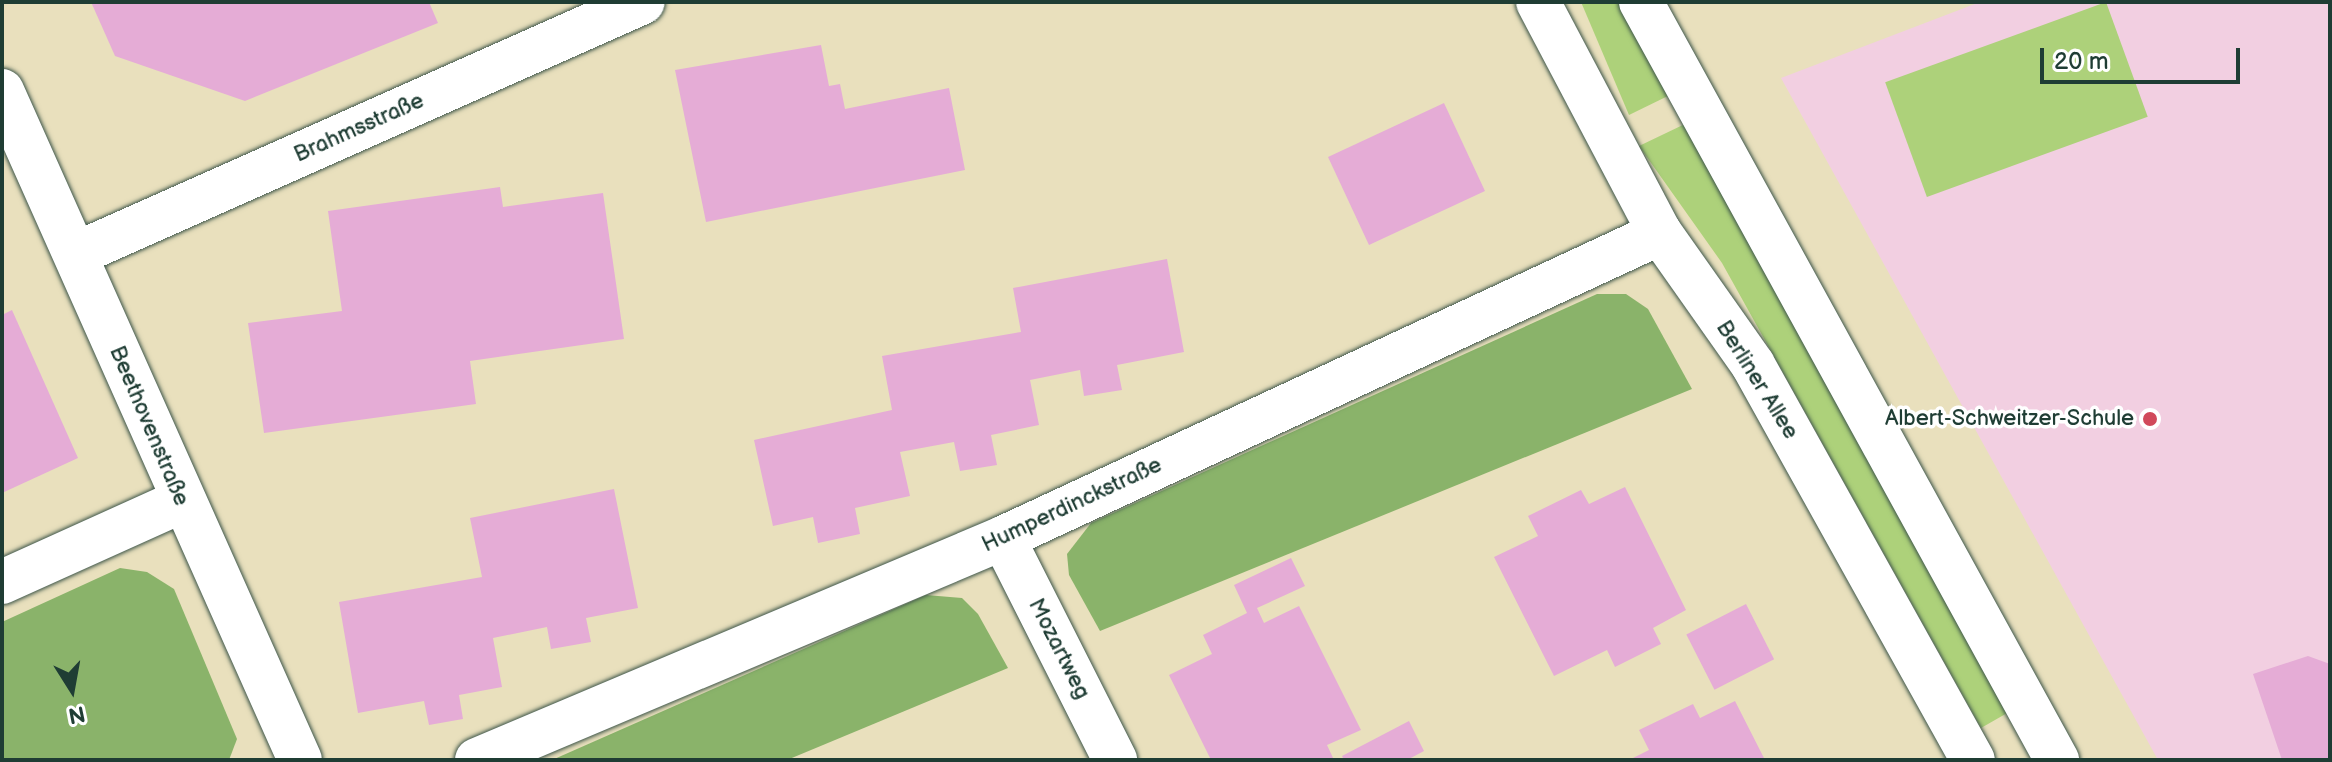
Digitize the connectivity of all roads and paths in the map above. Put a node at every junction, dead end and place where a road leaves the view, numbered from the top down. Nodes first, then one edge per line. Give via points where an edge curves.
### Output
1 (643, 2) edge
2 (1538, 2) edge
3 (1641, 2) edge
4 (2, 91) edge
5 (1660, 233) junction
6 (76, 254) junction
7 (181, 501) junction
8 (1003, 538) junction
9 (2, 582) edge
10 (300, 760) edge
11 (477, 760) edge
12 (1115, 760) edge
13 (1973, 760) edge
14 (2057, 760) edge

1 - 6 street, Brahmsstraße
2 - 5 street, Berliner Allee
3 - 14 street
4 - 6 street, Beethovenstraße
5 - 8 street, Humperdinckstraße
5 - 13 street, Berliner Allee via 1753,365
6 - 7 street, Beethovenstraße
7 - 9 street
7 - 10 street, Beethovenstraße
8 - 11 street, Humperdinckstraße
8 - 12 street, Mozartweg

